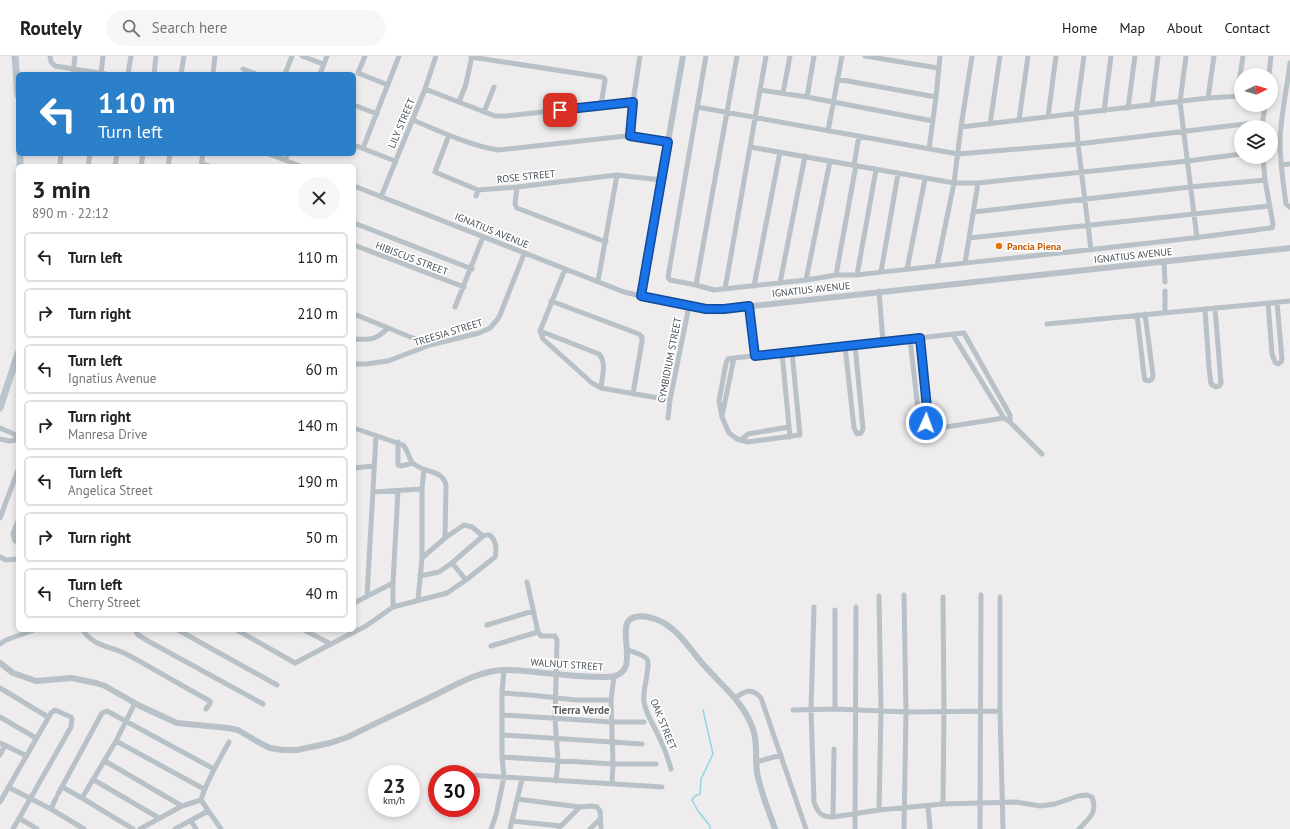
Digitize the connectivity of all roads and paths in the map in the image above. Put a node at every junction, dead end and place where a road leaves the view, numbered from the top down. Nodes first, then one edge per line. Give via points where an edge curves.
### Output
1 (15, 56) edge
2 (50, 56) edge
3 (75, 56) edge
4 (103, 56) edge
5 (130, 56) edge
6 (156, 56) edge
7 (184, 56) edge
8 (215, 56) edge
9 (292, 56) edge
10 (302, 56) edge
11 (327, 56) edge
12 (365, 56) edge
13 (399, 56) edge
14 (436, 56) edge
15 (640, 56) edge
16 (683, 56) edge
17 (706, 56) edge
18 (737, 56) edge
19 (766, 56) edge
20 (790, 56) edge
21 (814, 56) edge
22 (842, 56) edge
23 (865, 56) edge
24 (940, 56) edge
25 (972, 56) edge
26 (1000, 56) edge
27 (1028, 56) edge
28 (1056, 56) edge
29 (1084, 56) edge
30 (1111, 56) edge
31 (1135, 56) edge
32 (1158, 56) edge
33 (1186, 56) edge
34 (1214, 56) edge
35 (1243, 56) edge
36 (1271, 56) edge
37 (472, 57) edge
38 (1290, 63) edge
39 (323, 64) junction
40 (938, 68) junction
41 (1242, 68) edge
42 (1269, 68) edge
43 (243, 69) dead end
44 (73, 71) edge
45 (16, 72) edge
46 (102, 72) edge
47 (128, 72) edge
48 (154, 72) edge
49 (181, 72) edge
50 (213, 72) edge
51 (251, 72) edge
52 (286, 72) edge
53 (321, 72) edge
54 (837, 79) junction
55 (388, 86) junction
56 (494, 87) dead end
57 (426, 89) junction
58 (760, 90) junction
59 (783, 93) junction
60 (1234, 96) edge
61 (807, 97) junction
62 (936, 97) junction
63 (1208, 98) junction
64 (459, 102) junction
65 (633, 102) junction
66 (833, 102) junction
67 (1180, 102) junction
68 (601, 105) junction
69 (1152, 105) junction
70 (356, 106) edge
71 (697, 107) junction
72 (1128, 108) junction
73 (1104, 111) junction
74 (484, 112) junction
75 (727, 113) junction
76 (377, 114) junction
77 (1076, 115) junction
78 (1048, 117) junction
79 (755, 118) junction
80 (414, 120) junction
81 (1019, 120) junction
82 (933, 121) junction
83 (990, 124) junction
84 (961, 127) junction
85 (1234, 127) edge
86 (828, 131) junction
87 (1184, 131) junction
88 (449, 135) junction
89 (630, 136) junction
90 (859, 136) junction
91 (668, 142) junction
92 (1078, 144) junction
93 (356, 146) edge
94 (750, 147) junction
95 (363, 148) junction
96 (929, 149) junction
97 (780, 152) junction
98 (958, 154) junction
99 (1234, 155) edge
100 (274, 156) edge
101 (287, 156) edge
102 (805, 156) junction
103 (285, 160) junction
104 (395, 161) junction
105 (830, 161) junction
106 (1188, 161) junction
107 (295, 164) edge
108 (1264, 164) edge
109 (1290, 164) edge
110 (855, 165) junction
111 (1281, 165) junction
112 (876, 170) junction
113 (1081, 172) junction
114 (898, 174) junction
115 (617, 175) junction
116 (925, 179) junction
117 (661, 180) junction
118 (1265, 180) junction
119 (978, 183) junction
120 (954, 184) junction
121 (518, 186) junction
122 (356, 187) edge
123 (1190, 187) junction
124 (478, 190) junction
125 (476, 196) dead end
126 (381, 197) junction
127 (1084, 200) junction
128 (1269, 206) junction
129 (1290, 207) edge
130 (974, 212) junction
131 (1194, 215) junction
132 (356, 224) edge
133 (1088, 226) junction
134 (483, 237) junction
135 (969, 238) junction
136 (1197, 238) junction
137 (606, 242) junction
138 (356, 246) edge
139 (1290, 248) edge
140 (1091, 250) junction
141 (524, 254) junction
142 (1164, 262) junction
143 (965, 263) junction
144 (937, 266) junction
145 (472, 268) junction
146 (565, 269) junction
147 (907, 269) junction
148 (881, 272) junction
149 (836, 275) junction
150 (856, 275) junction
151 (806, 280) junction
152 (598, 282) junction
153 (1165, 282) dead end
154 (780, 283) junction
155 (696, 285) junction
156 (754, 286) junction
157 (464, 287) junction
158 (725, 289) junction
159 (879, 291) junction
160 (1165, 292) dead end
161 (641, 296) junction
162 (551, 301) junction
163 (1290, 301) edge
164 (1277, 302) junction
165 (1268, 303) junction
166 (689, 306) junction
167 (749, 306) junction
168 (455, 307) dead end
169 (1215, 308) junction
170 (1205, 309) junction
171 (1165, 313) junction
172 (1145, 314) junction
173 (356, 315) edge
174 (1137, 315) junction
175 (1047, 324) dead end
176 (388, 328) junction
177 (540, 331) junction
178 (953, 335) junction
179 (920, 338) junction
180 (356, 339) edge
181 (910, 339) junction
182 (883, 342) junction
183 (430, 345) junction
184 (855, 345) junction
185 (845, 346) junction
186 (792, 352) junction
187 (782, 353) junction
188 (755, 356) junction
189 (16, 359) edge
190 (356, 364) edge
191 (601, 388) junction
192 (633, 394) junction
193 (670, 400) junction
194 (0, 408) edge
195 (668, 418) dead end
196 (1004, 418) junction
197 (1010, 422) junction
198 (926, 423) junction
199 (789, 427) junction
200 (0, 428) edge
201 (356, 429) edge
202 (376, 436) junction
203 (16, 437) edge
204 (790, 437) junction
205 (0, 438) edge
206 (16, 440) edge
207 (741, 440) junction
208 (398, 442) junction
209 (1042, 454) dead end
210 (412, 463) junction
211 (374, 466) junction
212 (356, 468) edge
213 (424, 469) junction
214 (16, 475) edge
215 (422, 489) junction
216 (398, 491) junction
217 (373, 492) junction
218 (0, 518) edge
219 (16, 527) edge
220 (483, 536) junction
221 (445, 538) junction
222 (16, 541) edge
223 (0, 557) edge
224 (422, 558) junction
225 (16, 559) edge
226 (452, 563) junction
227 (420, 576) junction
228 (466, 580) junction
229 (527, 582) dead end
230 (393, 583) junction
231 (904, 595) dead end
232 (981, 595) dead end
233 (367, 596) junction
234 (879, 596) dead end
235 (942, 596) dead end
236 (1000, 597) dead end
237 (418, 600) junction
238 (356, 602) edge
239 (393, 607) junction
240 (814, 607) dead end
241 (856, 607) dead end
242 (835, 610) dead end
243 (533, 611) junction
244 (487, 625) dead end
245 (356, 631) edge
246 (28, 632) edge
247 (84, 632) edge
248 (136, 632) edge
249 (182, 632) edge
250 (241, 632) edge
251 (309, 632) edge
252 (354, 632) edge
253 (538, 632) junction
254 (0, 644) edge
255 (331, 644) junction
256 (491, 646) dead end
257 (628, 650) junction
258 (0, 663) edge
259 (0, 670) edge
260 (7, 670) junction
261 (504, 670) junction
262 (557, 675) junction
263 (614, 676) junction
264 (277, 685) dead end
265 (0, 688) edge
266 (502, 693) junction
267 (556, 697) junction
268 (735, 698) junction
269 (611, 700) junction
270 (135, 703) junction
271 (263, 704) dead end
272 (206, 709) dead end
273 (811, 709) junction
274 (835, 709) junction
275 (793, 710) dead end
276 (856, 710) junction
277 (881, 711) junction
278 (944, 711) junction
279 (1000, 711) junction
280 (906, 712) junction
281 (980, 712) junction
282 (503, 715) junction
283 (0, 717) edge
284 (48, 717) junction
285 (556, 718) junction
286 (126, 722) junction
287 (612, 722) junction
288 (644, 722) dead end
289 (503, 735) junction
290 (36, 738) junction
291 (556, 739) junction
292 (116, 741) junction
293 (229, 742) dead end
294 (612, 742) junction
295 (0, 743) edge
296 (642, 744) dead end
297 (6, 745) junction
298 (834, 749) dead end
299 (0, 755) edge
300 (781, 755) junction
301 (27, 756) junction
302 (502, 757) junction
303 (105, 761) junction
304 (558, 761) junction
305 (756, 762) junction
306 (613, 764) junction
307 (656, 764) dead end
308 (214, 769) junction
309 (671, 769) dead end
310 (480, 776) edge
311 (504, 778) junction
312 (522, 779) junction
313 (94, 780) junction
314 (556, 781) junction
315 (612, 784) junction
316 (8, 787) junction
317 (62, 788) junction
318 (662, 788) dead end
319 (204, 789) junction
320 (82, 798) junction
321 (30, 799) junction
322 (517, 799) junction
323 (201, 800) junction
324 (0, 802) edge
325 (1002, 802) junction
326 (980, 803) junction
327 (943, 804) junction
328 (182, 806) junction
329 (928, 806) junction
330 (580, 807) junction
331 (904, 808) junction
332 (51, 809) junction
333 (879, 810) junction
334 (208, 811) junction
335 (855, 814) junction
336 (833, 817) junction
337 (19, 818) junction
338 (159, 818) junction
339 (600, 819) junction
340 (191, 821) junction
341 (512, 821) junction
342 (560, 828) edge
343 (12, 829) edge
344 (37, 829) edge
345 (84, 829) edge
346 (133, 829) edge
347 (140, 829) edge
348 (176, 829) edge
349 (196, 829) edge
350 (221, 829) edge
351 (491, 829) edge
352 (510, 829) edge
353 (590, 829) edge
354 (601, 829) edge
355 (775, 829) edge
356 (806, 829) edge
357 (855, 829) edge
358 (904, 829) edge
359 (930, 829) edge
360 (980, 829) edge
361 (1003, 829) edge
362 (1079, 829) edge

1 - 45 main road
2 - 44 street via 54,65
3 - 44 street
4 - 46 street
5 - 47 street
6 - 48 street
7 - 49 street
8 - 50 street
9 - 52 street
10 - 39 street
11 - 39 street
12 - 55 street via 358,73
13 - 55 street
14 - 57 street, LILY STREET
15 - 65 street
16 - 91 street
17 - 71 street
18 - 75 street
19 - 58 street
20 - 59 street
21 - 61 street
22 - 54 street
23 - 40 street
24 - 40 street
25 - 84 street
26 - 83 street
27 - 81 street
28 - 78 street
29 - 77 street
30 - 73 street
31 - 72 street
32 - 69 street
33 - 67 street
34 - 63 street
35 - 41 street
36 - 42 street
37 - 64 street
37 - 68 street via 604,78
38 - 111 street via 1280,139
39 - 53 street
40 - 62 street
43 - 51 street
54 - 62 street
54 - 66 street
55 - 76 street
56 - 74 street
57 - 64 street
57 - 80 street, LILY STREET
58 - 59 street
58 - 79 street
59 - 61 street
60 - 63 street
61 - 66 street
62 - 82 street
63 - 67 street
64 - 74 street
65 - 68 street
65 - 89 street
66 - 82 street
66 - 86 street
67 - 69 street
67 - 87 street
68 - 74 street via 506,116
69 - 72 street
70 - 76 street
71 - 75 street
71 - 155 street via 668,276 670,280
72 - 73 street
73 - 77 street
75 - 79 street
75 - 155 street
76 - 95 street
77 - 78 street
77 - 92 street
78 - 81 street
79 - 86 street
79 - 94 street
80 - 88 street
80 - 104 street, LILY STREET
81 - 83 street
82 - 96 street
83 - 84 street
84 - 98 street
85 - 87 street
86 - 90 street
87 - 92 street
87 - 106 street
88 - 89 street via 498,150
88 - 124 street, ROSE STREET via 435,172
89 - 91 street
90 - 96 street
90 - 110 street
91 - 117 street
92 - 98 street
92 - 113 street
93 - 95 street
94 - 97 street
94 - 158 street
95 - 104 street
96 - 98 street
97 - 102 street
97 - 156 street
98 - 120 street
99 - 106 street
100 - 103 street
101 - 103 street
102 - 105 street
102 - 154 street
103 - 107 street
104 - 126 street, LILY STREET
105 - 110 street
105 - 151 street
106 - 113 street
106 - 123 street
108 - 118 street
109 - 111 street
110 - 112 street
110 - 149 street
111 - 129 street via 1286,204
112 - 114 street
112 - 150 street
113 - 119 street
113 - 127 street
114 - 116 street
114 - 148 street
115 - 117 street, ROSE STREET
115 - 121 street, ROSE STREET
115 - 137 street
116 - 120 street
116 - 147 street
117 - 161 street
118 - 123 street
118 - 128 street
119 - 120 street
119 - 130 street
120 - 144 street
121 - 124 street, ROSE STREET
121 - 137 street via 515,204 517,208
122 - 126 street, IGNATIUS AVENUE
123 - 127 street
123 - 131 street
124 - 125 street
126 - 134 street, IGNATIUS AVENUE
127 - 130 street
127 - 133 street
128 - 131 street
128 - 136 street via 1273,226 1270,228
130 - 135 street
131 - 133 street
131 - 136 street
132 - 145 street
133 - 135 street
133 - 140 street
134 - 141 street, IGNATIUS AVENUE
134 - 145 street
135 - 143 street
136 - 140 street
137 - 152 street
138 - 157 street, HIBISCUS STREET
139 - 142 street, IGNATIUS AVENUE
140 - 143 street
141 - 146 street, IGNATIUS AVENUE
141 - 183 street, TREESIA STREET via 500,315 490,328
142 - 153 street
142 - 159 street, IGNATIUS AVENUE
143 - 144 street
144 - 147 street
145 - 157 street
146 - 152 street, IGNATIUS AVENUE
146 - 162 street
147 - 148 street
148 - 150 street
149 - 150 street
149 - 151 street
151 - 154 street
152 - 161 street, IGNATIUS AVENUE
154 - 156 street
155 - 158 street via 708,289
156 - 158 street
157 - 168 street
159 - 167 street, IGNATIUS AVENUE
159 - 182 street
160 - 171 street
161 - 166 street, IGNATIUS AVENUE
162 - 177 street
162 - 192 street via 640,334 642,341
163 - 164 street
164 - 165 street
164 - 165 street via 1282,359 1278,364 1272,354
165 - 169 street
166 - 167 street, IGNATIUS AVENUE via 714,309
166 - 193 street, CYMBIDIUM STREET
167 - 188 street
169 - 170 street
169 - 170 street via 1221,383 1216,387 1211,384
170 - 171 street
171 - 172 street
172 - 174 street
172 - 174 street via 1153,375 1149,381 1144,375
173 - 176 street
174 - 175 street
176 - 180 street via 377,338
176 - 183 street
177 - 191 street via 543,338 592,383
177 - 191 street via 599,354 604,364
178 - 179 street
178 - 196 street
178 - 197 street via 965,334 1010,415
179 - 181 street
179 - 198 street via 927,408
181 - 182 street
181 - 198 street via 918,410
182 - 184 street
183 - 190 street, TREESIA STREET via 388,361
184 - 185 street
184 - 185 street via 863,429 857,434 854,428
185 - 186 street
186 - 187 street
186 - 204 street via 800,435
187 - 188 street
187 - 199 street
188 - 207 street via 728,359 719,401 729,433
189 - 194 main road
191 - 192 street
192 - 193 street
193 - 195 street, CYMBIDIUM STREET
196 - 197 street
196 - 198 street via 933,429
197 - 209 street
199 - 204 street
199 - 207 street via 748,434
200 - 203 street
201 - 202 street
202 - 208 street
202 - 211 street
204 - 207 street via 748,442
205 - 206 street
208 - 210 street via 405,446
208 - 210 street via 398,465
210 - 213 street
211 - 212 street
211 - 217 street
213 - 215 street
213 - 221 street via 445,479
214 - 218 street
215 - 216 street
215 - 224 street
216 - 217 street
216 - 230 street
217 - 233 street
219 - 222 street via 13,537
220 - 221 street via 472,527 464,525
220 - 226 street
220 - 228 street via 488,534 493,538 495,557
221 - 224 street
223 - 225 street via 6,560
224 - 227 street
226 - 227 street via 439,572
226 - 228 street
227 - 237 street
228 - 237 street via 447,593
229 - 243 street
230 - 233 street
230 - 239 street
231 - 280 street
232 - 281 street
233 - 238 street
234 - 277 street
235 - 278 street
236 - 279 street
237 - 239 street
239 - 245 street
240 - 273 street
241 - 276 street
242 - 274 street
243 - 244 street
243 - 253 street
246 - 254 street
247 - 272 street via 98,643 127,654 210,701
248 - 271 street
249 - 264 street
250 - 255 street via 295,662
251 - 255 street
252 - 255 street
253 - 256 street
253 - 262 street via 541,636 557,638
257 - 263 street, WALNUT STREET via 626,664 618,675
257 - 268 street, WALNUT STREET via 626,624 630,618 648,617 662,622 677,634
257 - 309 street, OAK STREET via 648,660 644,703
258 - 260 street
259 - 260 street
260 - 270 street, WALNUT STREET via 36,681 72,678 96,682
261 - 262 street, WALNUT STREET
261 - 266 street
261 - 270 street, WALNUT STREET via 487,672 460,683 348,737 297,750 270,748 238,730 177,723
262 - 263 street, WALNUT STREET
262 - 267 street
263 - 269 street
265 - 284 street
266 - 267 street
266 - 282 street
267 - 269 street
267 - 285 street
268 - 300 street via 743,692 757,693
268 - 305 street via 744,709 754,730
269 - 287 street
270 - 286 street
273 - 274 street
273 - 275 street
273 - 336 street via 814,802 819,813
274 - 276 street
276 - 277 street
276 - 335 street
277 - 280 street
277 - 333 street
278 - 280 street
278 - 281 street
278 - 327 street
279 - 281 street
279 - 325 street
280 - 331 street
281 - 326 street
282 - 285 street
282 - 289 street
283 - 290 street
284 - 290 street
284 - 321 street via 55,710 71,717 71,727
285 - 287 street
285 - 291 street
286 - 292 street
286 - 308 street
286 - 317 street via 107,711 102,714
287 - 288 street
287 - 294 street
289 - 291 street
289 - 302 street
290 - 301 street
291 - 294 street
291 - 304 street
292 - 303 street
292 - 319 street
293 - 308 street
294 - 296 street
294 - 306 street
295 - 297 street
297 - 299 street
297 - 301 street
298 - 336 street
300 - 305 street
300 - 356 street
301 - 316 street
302 - 304 street
302 - 311 street
303 - 313 street
303 - 328 street
304 - 306 street
304 - 314 street
305 - 355 street via 759,780
306 - 307 street
306 - 315 street
308 - 319 street
310 - 311 street
311 - 312 street
311 - 351 street
312 - 314 street
312 - 322 street
313 - 320 street
313 - 338 street
314 - 315 street
315 - 318 street
316 - 321 street
316 - 324 street
317 - 320 street
317 - 332 street
319 - 323 street
320 - 346 street
321 - 332 street
321 - 337 street
322 - 330 street
322 - 341 street
323 - 328 street
323 - 334 street
325 - 326 street
325 - 361 street
325 - 362 street via 1040,806 1087,795 1092,797 1095,809 1092,816
326 - 327 street
326 - 360 street
327 - 329 street
328 - 338 street
329 - 331 street
329 - 359 street
330 - 339 street via 597,807
330 - 342 street
331 - 333 street
331 - 358 street
332 - 345 street
333 - 335 street
334 - 340 street
334 - 350 street
335 - 336 street
335 - 357 street
337 - 343 street
337 - 344 street
338 - 347 street
339 - 353 street
339 - 354 street
340 - 348 street
340 - 349 street
341 - 342 street
341 - 352 street

